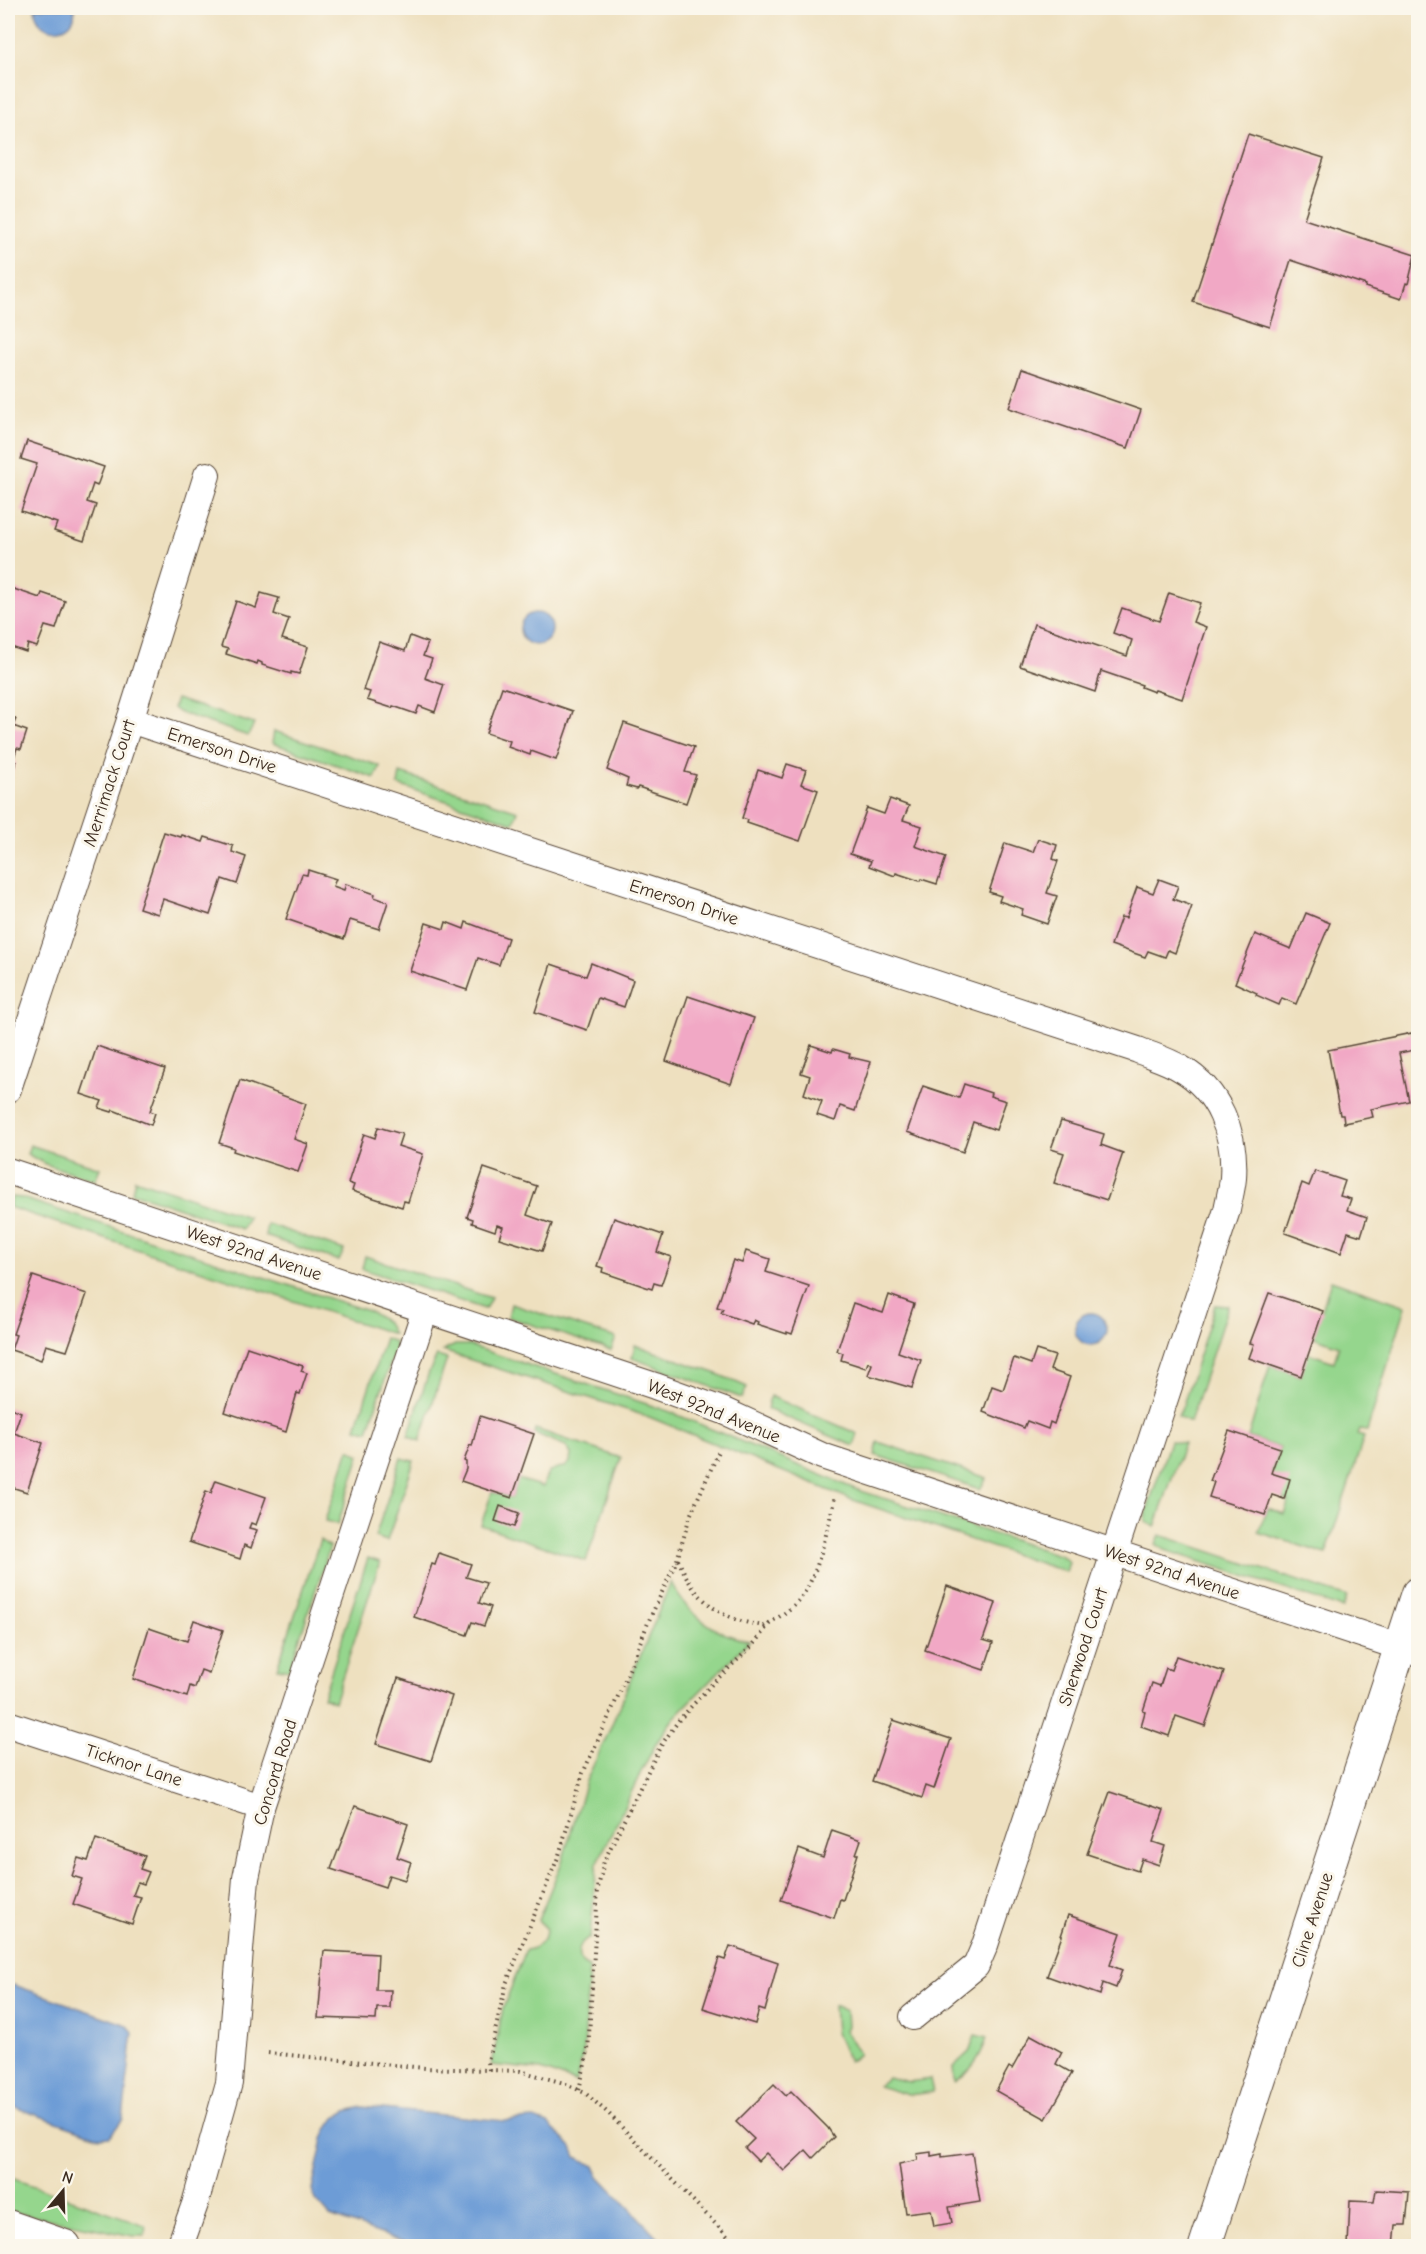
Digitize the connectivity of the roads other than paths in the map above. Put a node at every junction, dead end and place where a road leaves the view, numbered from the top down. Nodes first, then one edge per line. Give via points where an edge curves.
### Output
1 (207, 475) dead end
2 (130, 720) junction
3 (8, 1089) edge
4 (1222, 1110) joint
5 (8, 1171) edge
6 (425, 1310) junction
7 (1114, 1552) junction
8 (1419, 1593) edge
9 (1409, 1650) edge
10 (8, 1724) edge
11 (261, 1807) junction
12 (913, 2017) dead end
13 (8, 2226) edge
14 (65, 2247) edge
15 (180, 2247) edge
16 (1205, 2247) edge

1 - 2 street, Merrimack Court
2 - 3 street, Merrimack Court
2 - 4 street, Emerson Drive via 1138,1050 1180,1068 1206,1087
4 - 7 street, Sherwood Court via 1232,1145 1233,1178 1227,1210
5 - 6 street, West 92nd Avenue
6 - 7 street, West 92nd Avenue via 724,1411 822,1456
6 - 11 street, Concord Road
7 - 9 street, West 92nd Avenue
7 - 12 street, Sherwood Court via 976,1966
8 - 9 street, Cline Avenue
9 - 16 street, Cline Avenue
10 - 11 street, Ticknor Lane
11 - 15 street, Concord Road via 246,1878 229,2083
13 - 14 street

